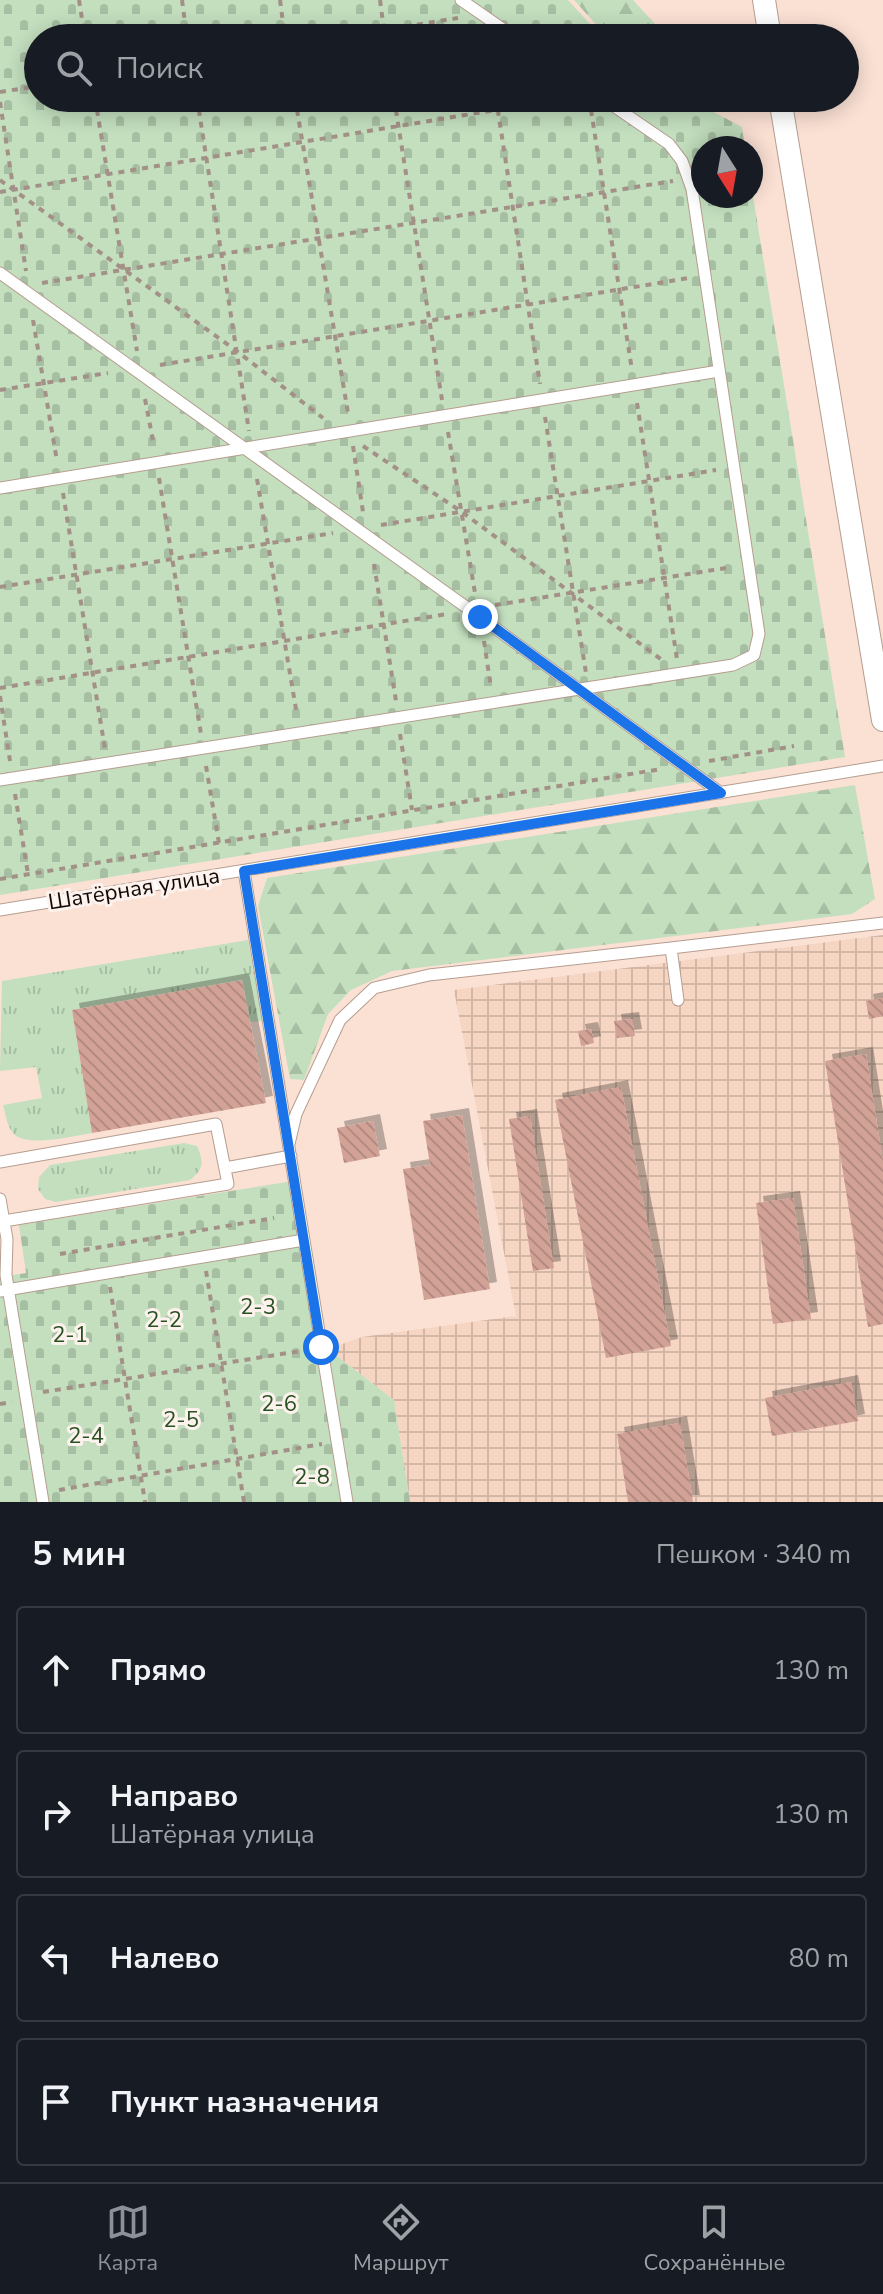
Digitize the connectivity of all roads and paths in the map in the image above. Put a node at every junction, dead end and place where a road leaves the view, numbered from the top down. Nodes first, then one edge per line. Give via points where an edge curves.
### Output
1 (79, 0) edge
2 (182, 0) edge
3 (280, 0) edge
4 (380, 0) edge
5 (461, 0) edge
6 (764, 0) edge
7 (481, 14) junction
8 (83, 24) edge
9 (185, 24) edge
10 (283, 24) edge
11 (383, 24) edge
12 (420, 24) edge
13 (496, 24) edge
14 (768, 24) edge
15 (24, 88) edge
16 (0, 92) edge
17 (0, 102) edge
18 (199, 112) edge
19 (297, 112) edge
20 (483, 112) edge
21 (622, 112) edge
22 (782, 112) edge
23 (302, 142) junction
24 (206, 158) junction
25 (688, 179) junction
26 (14, 190) junction
27 (0, 192) edge
28 (318, 238) junction
29 (220, 254) junction
30 (0, 273) edge
31 (705, 275) junction
32 (19, 287) junction
33 (29, 296) junction
34 (335, 336) junction
35 (238, 352) junction
36 (134, 369) junction
37 (719, 371) junction
38 (44, 383) junction
39 (0, 390) edge
40 (350, 431) junction
41 (249, 450) junction
42 (60, 478) junction
43 (0, 488) edge
44 (369, 538) junction
45 (748, 564) junction
46 (469, 610) junction
47 (384, 624) junction
48 (285, 641) junction
49 (93, 673) junction
50 (0, 688) edge
51 (579, 689) junction
52 (398, 718) junction
53 (883, 720) edge
54 (301, 733) junction
55 (794, 746) dead end
56 (107, 763) junction
57 (683, 765) junction
58 (883, 766) edge
59 (0, 780) edge
60 (721, 793) junction
61 (412, 810) junction
62 (244, 871) junction
63 (0, 879) edge
64 (0, 910) edge
65 (883, 923) edge
66 (671, 948) junction
67 (678, 1000) dead end
68 (290, 1150) junction
69 (0, 1162) edge
70 (225, 1168) junction
71 (0, 1199) edge
72 (274, 1218) dead end
73 (4, 1221) junction
74 (304, 1240) junction
75 (60, 1254) dead end
76 (203, 1257) junction
77 (108, 1273) junction
78 (4, 1290) edge
79 (321, 1347) junction
80 (220, 1364) junction
81 (125, 1379) junction
82 (25, 1395) junction
83 (337, 1442) junction
84 (237, 1459) junction
85 (141, 1476) junction
86 (42, 1498) edge
87 (145, 1502) edge
88 (244, 1502) edge
89 (347, 1502) edge

1 - 8 path
2 - 9 path
3 - 10 path
4 - 11 path
5 - 7 lane
6 - 14 street
7 - 12 path
7 - 13 lane
15 - 16 path
17 - 26 path
18 - 24 path
19 - 23 path
20 - 23 path
21 - 25 lane via 669,144
22 - 53 street
23 - 24 path
23 - 28 path
24 - 26 path
24 - 29 path
25 - 28 path
25 - 31 lane
26 - 27 path
26 - 33 path
28 - 29 path
28 - 34 path
29 - 32 path
29 - 35 path
30 - 32 lane
31 - 34 path
31 - 37 lane
32 - 33 lane
33 - 36 lane
33 - 38 path
34 - 35 path
34 - 40 path
35 - 36 path
35 - 41 path
36 - 38 path
36 - 41 lane
37 - 40 lane
37 - 45 lane
38 - 39 path
38 - 42 path
40 - 41 lane
40 - 44 path
41 - 42 lane
41 - 44 lane
41 - 48 path
42 - 43 lane
42 - 49 path
44 - 46 lane
44 - 47 path
45 - 46 path
45 - 51 lane via 759,634 754,655 733,665
46 - 47 path
46 - 51 lane
47 - 48 path
47 - 52 path
48 - 49 path
48 - 54 path
49 - 50 path
49 - 56 path
51 - 52 lane
51 - 57 lane
52 - 54 lane
52 - 61 path
54 - 56 lane
55 - 57 path
56 - 59 lane
57 - 60 lane
57 - 61 path
58 - 60 lane, Шатёрная улица
60 - 62 lane, Шатёрная улица
61 - 63 path
62 - 64 lane, Шатёрная улица
62 - 68 lane
65 - 66 lane
66 - 67 lane
66 - 68 lane via 429,975 374,988 340,1020 296,1114
68 - 70 lane
68 - 74 lane
69 - 70 lane via 216,1124
70 - 73 lane via 228,1184
71 - 73 lane
72 - 75 path
73 - 78 lane
74 - 76 lane
74 - 79 lane
76 - 77 lane
76 - 80 path
77 - 78 lane
77 - 81 path
78 - 82 lane
79 - 80 path
79 - 83 lane
80 - 81 path
80 - 84 path
81 - 82 path
81 - 85 path
82 - 86 lane
83 - 84 path
83 - 89 lane
84 - 85 path
84 - 88 path
85 - 86 path
85 - 87 path

